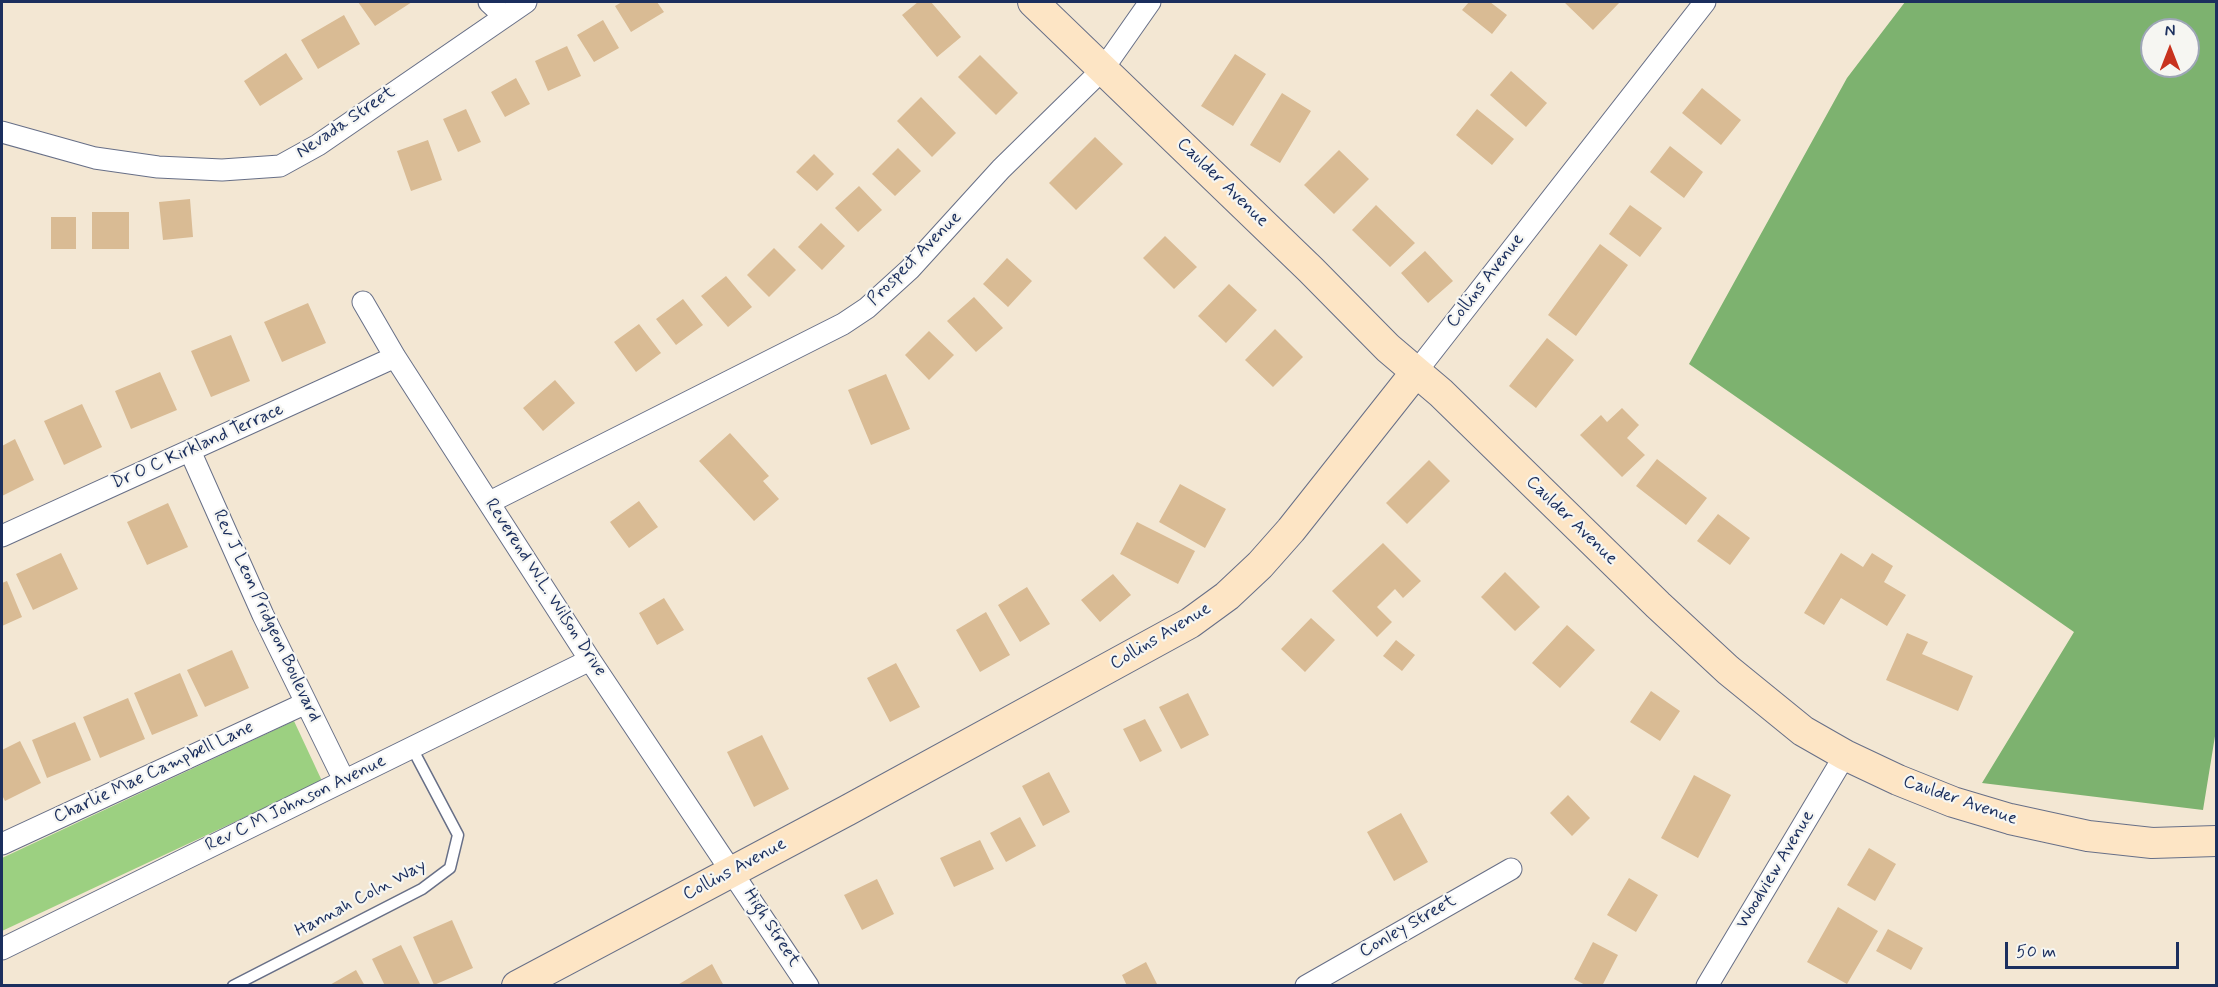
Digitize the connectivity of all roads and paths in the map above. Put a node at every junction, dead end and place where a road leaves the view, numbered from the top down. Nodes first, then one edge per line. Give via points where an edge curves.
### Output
1 (525, 2) edge
2 (1033, 2) edge
3 (1150, 2) edge
4 (1705, 2) edge
5 (496, 9) edge
6 (1103, 69) junction
7 (2, 132) edge
8 (363, 302) dead end
9 (395, 357) junction
10 (1416, 372) junction
11 (190, 452) junction
12 (490, 502) junction
13 (2, 536) edge
14 (590, 660) junction
15 (306, 703) junction
16 (412, 748) junction
17 (1845, 754) junction
18 (344, 780) junction
19 (2217, 841) edge
20 (2, 844) edge
21 (1511, 869) dead end
22 (733, 870) junction
23 (2, 949) edge
24 (233, 986) edge
25 (517, 986) edge
26 (808, 986) edge
27 (1306, 986) edge
28 (1707, 986) edge

1 - 5 street, Nevada Street
2 - 6 street, Caulder Avenue
3 - 6 street, Prospect Avenue
4 - 10 street, Collins Avenue
5 - 7 street, Nevada Street via 318,145 280,166 222,170 158,167 95,158
6 - 10 street, Caulder Avenue
6 - 12 street, Prospect Avenue via 867,308 843,324
8 - 9 street, Reverend W.L. Wilson Drive
9 - 11 street, Dr O C Kirkland Terrace
9 - 12 street, Reverend W.L. Wilson Drive
10 - 17 street, Caulder Avenue via 1728,670 1803,730
10 - 22 street, Collins Avenue via 1260,565 1190,623
11 - 13 street, Dr O C Kirkland Terrace
11 - 15 street, Rev J Leon Pridgeon Boulevard
12 - 14 street, Reverend W.L. Wilson Drive
14 - 16 street, Rev C M Johnson Avenue
14 - 22 street, Reverend W.L. Wilson Drive
15 - 18 street, Rev J Leon Pridgeon Boulevard
15 - 20 street, Charlie Mae Campbell Lane
16 - 18 street, Rev C M Johnson Avenue
16 - 24 lane, Hannah Coln Way via 458,835 450,868 422,889
17 - 19 street, Caulder Avenue via 1942,798 2010,819 2131,841
17 - 28 street, Woodview Avenue
18 - 23 street, Rev C M Johnson Avenue
21 - 27 street, Conley Street
22 - 25 street, Collins Avenue
22 - 26 street, High Street

